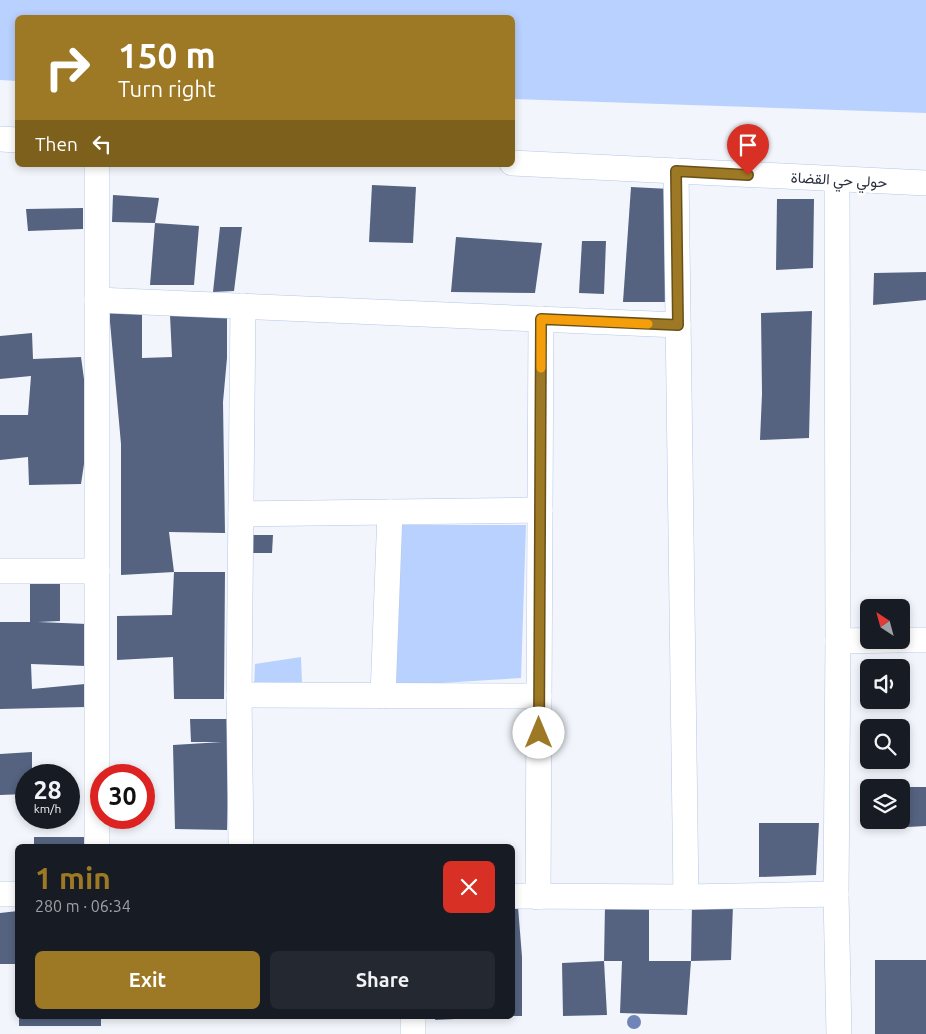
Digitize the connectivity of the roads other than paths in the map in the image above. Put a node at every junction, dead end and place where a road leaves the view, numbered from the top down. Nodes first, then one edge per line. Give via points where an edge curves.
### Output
1 (0, 138) edge
2 (15, 140) edge
3 (515, 163) edge
4 (97, 167) edge
5 (676, 171) junction
6 (837, 180) junction
7 (926, 183) edge
8 (97, 300) junction
9 (243, 306) junction
10 (541, 319) junction
11 (678, 325) junction
12 (540, 510) junction
13 (390, 512) junction
14 (241, 514) junction
15 (0, 571) edge
16 (97, 571) junction
17 (910, 640) edge
18 (926, 640) edge
19 (838, 641) junction
20 (860, 641) edge
21 (239, 695) junction
22 (382, 696) junction
23 (539, 696) junction
24 (97, 844) edge
25 (241, 844) edge
26 (0, 894) edge
27 (15, 894) edge
28 (836, 894) junction
29 (515, 896) edge
30 (538, 896) junction
31 (686, 897) junction
32 (413, 1019) edge
33 (413, 1034) edge
34 (839, 1034) edge

1 - 2 street
3 - 5 street, حولي حي القضاة
4 - 8 street
5 - 6 street, حولي حي القضاة
5 - 11 street
6 - 7 street, حولي حي القضاة
6 - 19 street
8 - 9 street
8 - 16 street
9 - 10 street
9 - 14 street
10 - 11 street
10 - 12 street
11 - 31 street
12 - 13 street
12 - 23 street
13 - 14 street
13 - 22 street
14 - 21 street
15 - 16 street
16 - 24 street
17 - 18 street
19 - 20 street
19 - 28 street
21 - 22 street
21 - 25 street
22 - 23 street
23 - 30 street
26 - 27 street
28 - 31 street
28 - 34 street
29 - 30 street
30 - 31 street
32 - 33 street

